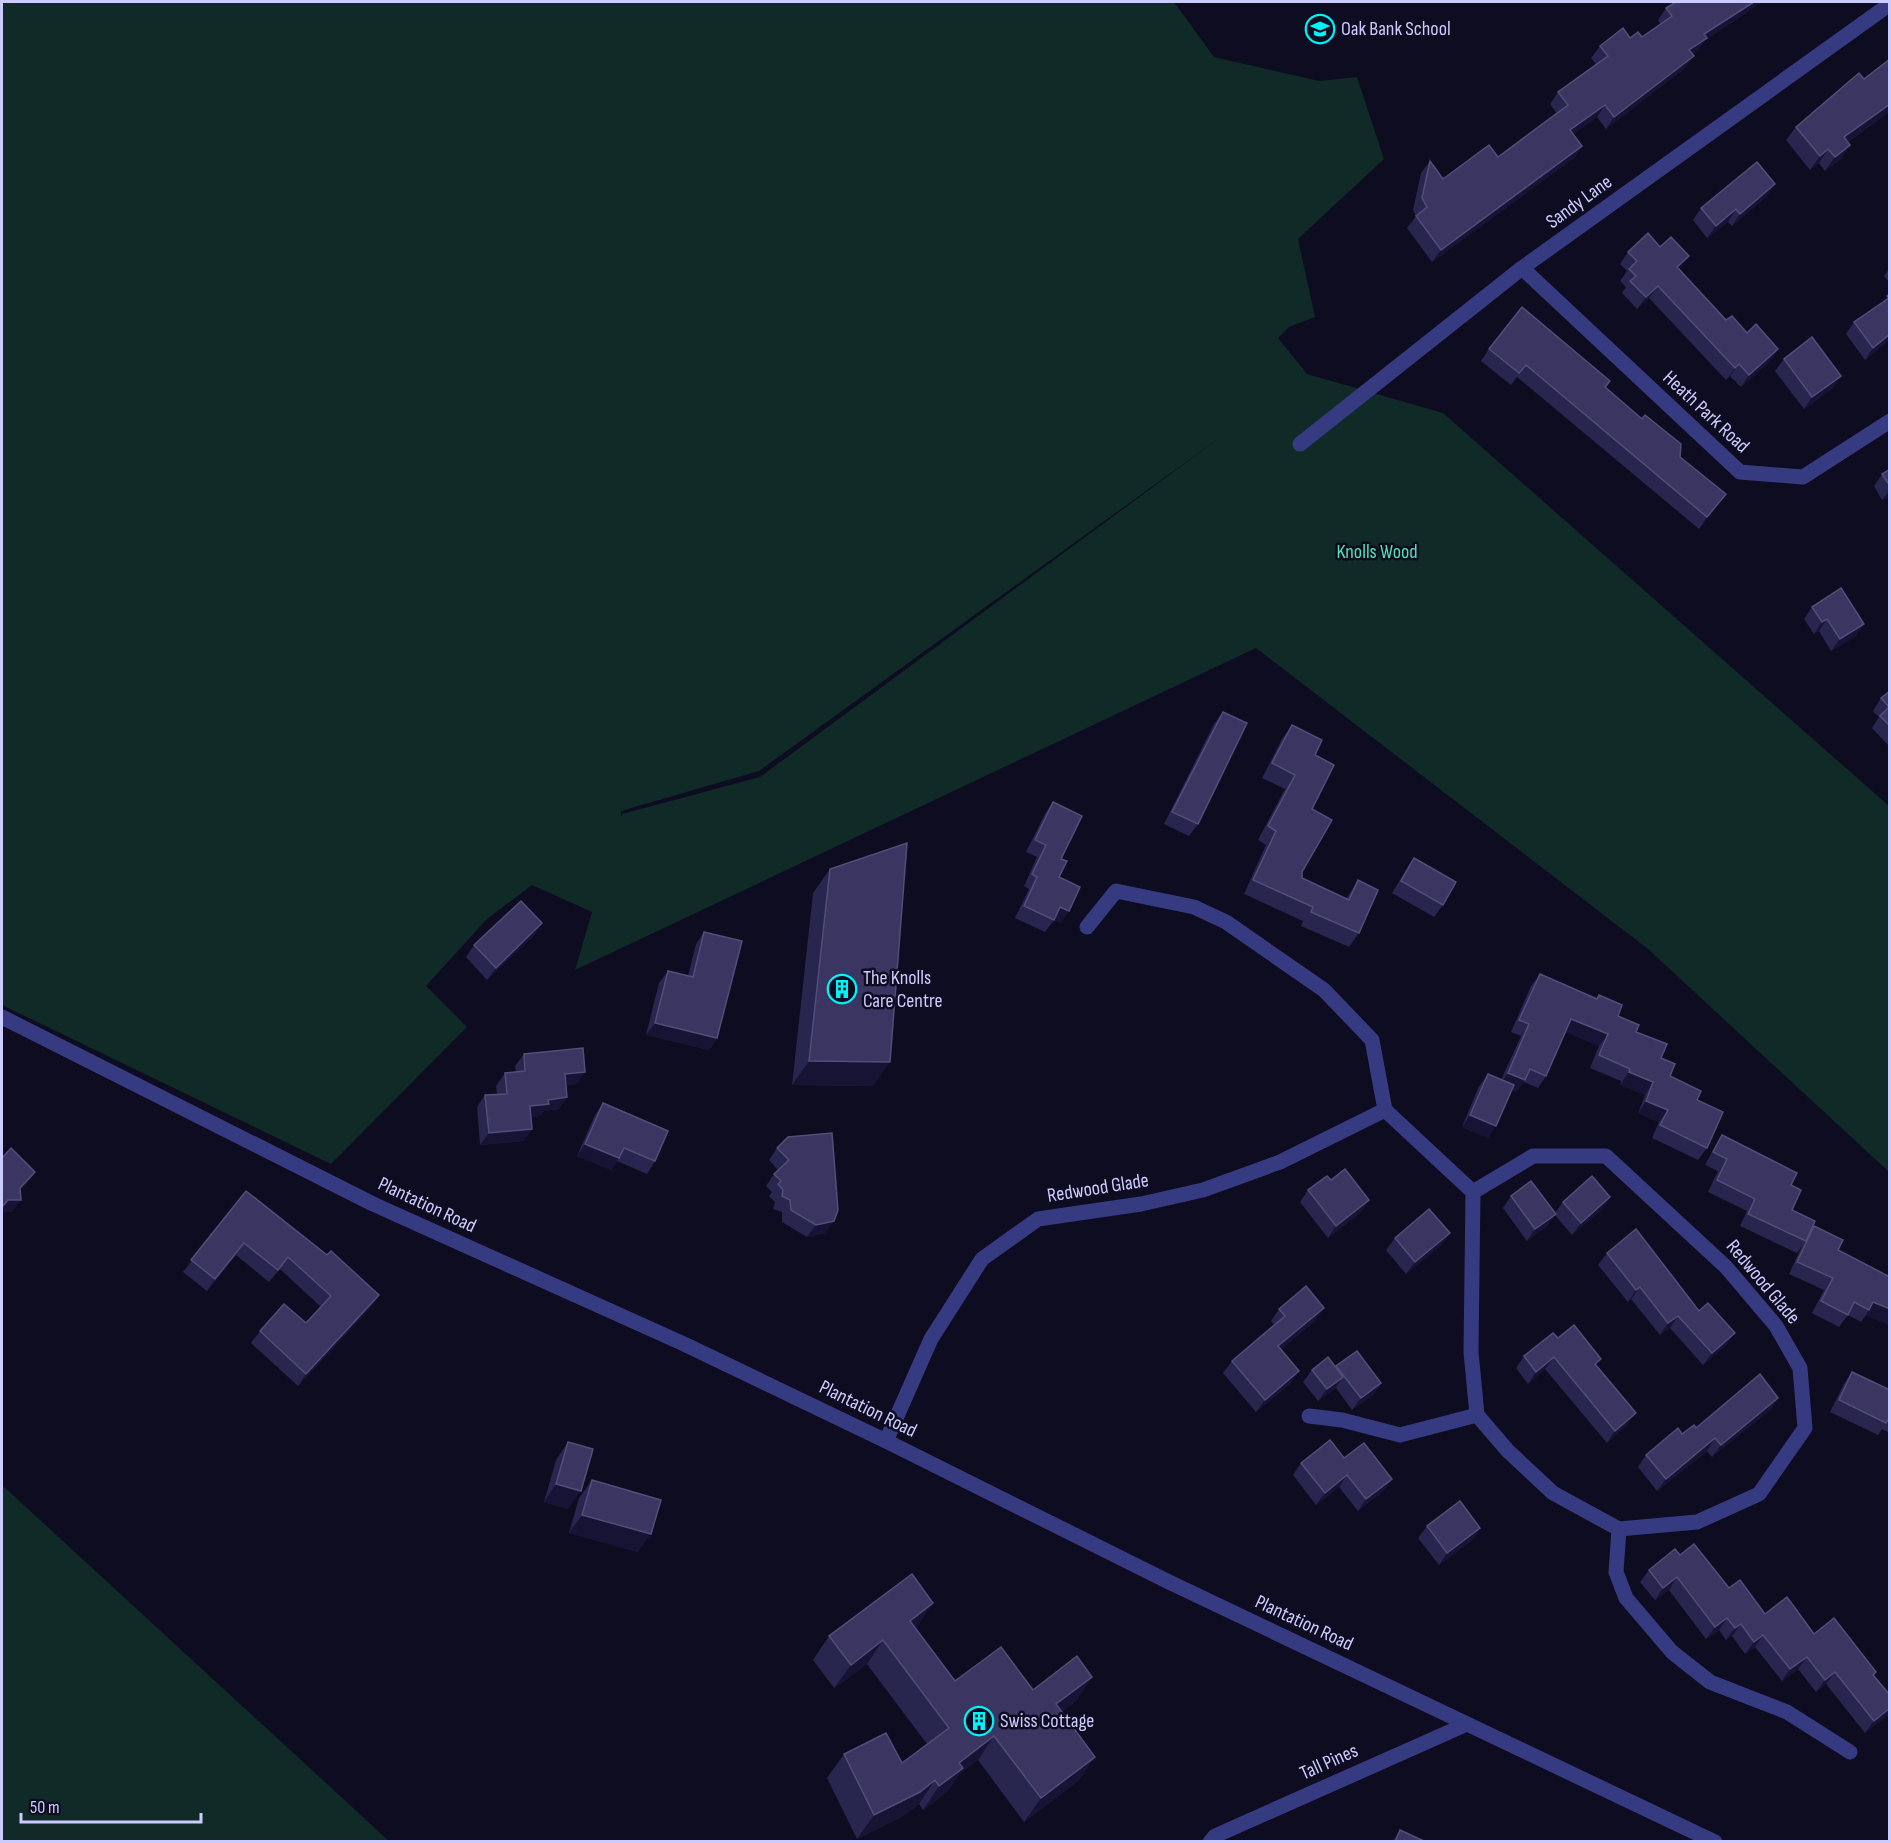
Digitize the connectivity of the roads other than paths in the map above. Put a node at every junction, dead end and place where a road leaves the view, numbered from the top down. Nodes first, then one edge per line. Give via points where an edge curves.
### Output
1 (1890, 4) edge
2 (1522, 268) junction
3 (1890, 421) edge
4 (1300, 444) dead end
5 (1087, 927) dead end
6 (2, 1017) edge
7 (1385, 1110) junction
8 (1473, 1192) junction
9 (1477, 1415) junction
10 (1310, 1416) dead end
11 (886, 1441) junction
12 (1619, 1529) junction
13 (1467, 1724) junction
14 (1850, 1752) dead end
15 (1210, 1842) edge
16 (1715, 1842) edge

1 - 2 street, Sandy Lane
2 - 3 street, Heath Park Road via 1740,472 1803,477
2 - 4 street, Sandy Lane
5 - 7 street via 1116,891 1194,908 1226,922 1324,990 1372,1040
6 - 11 street, Plantation Road via 373,1204 684,1344
7 - 8 street
7 - 11 street, Redwood Glade via 1280,1162 1203,1190 1141,1204 1038,1219 982,1259 931,1339
8 - 9 street via 1472,1352
8 - 12 street, Redwood Glade via 1533,1156 1606,1156 1726,1267 1776,1326 1800,1368 1805,1428 1759,1494 1697,1522
9 - 10 street via 1400,1436 1342,1420
9 - 12 street via 1553,1493
11 - 13 street, Plantation Road
12 - 14 street via 1616,1572 1626,1598 1671,1652 1710,1682 1787,1712
13 - 15 street, Tall Pines via 1215,1836
13 - 16 street, Plantation Road

